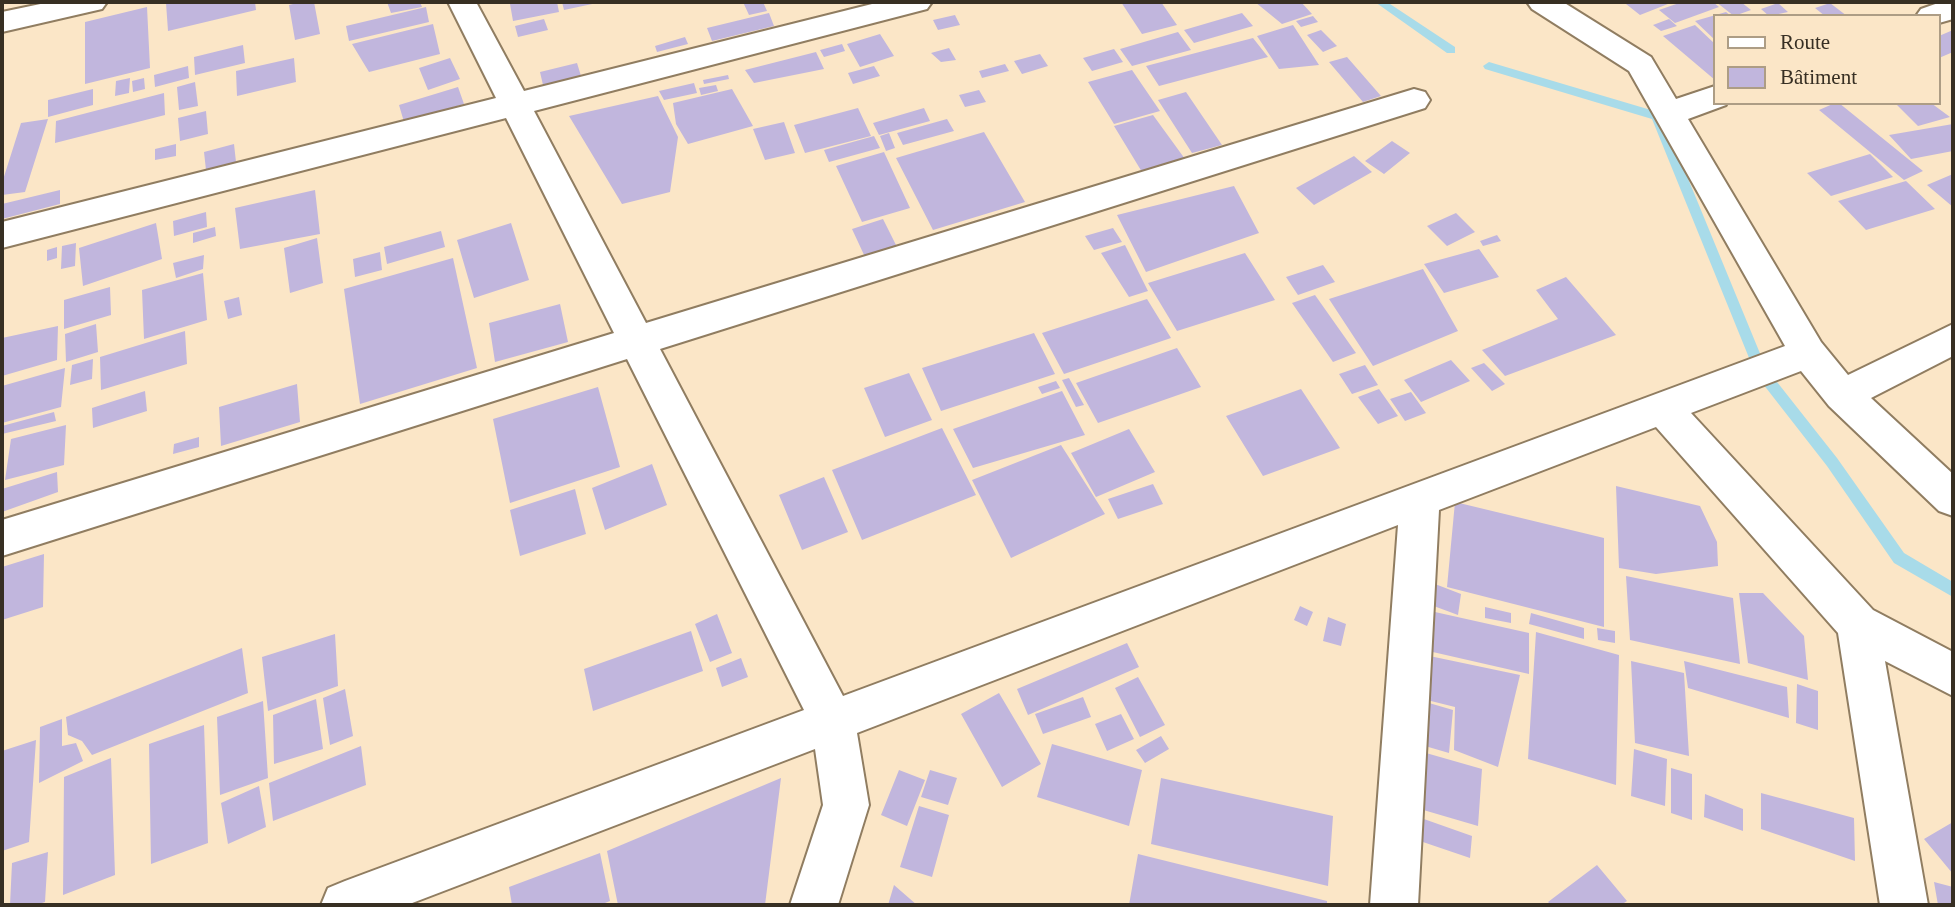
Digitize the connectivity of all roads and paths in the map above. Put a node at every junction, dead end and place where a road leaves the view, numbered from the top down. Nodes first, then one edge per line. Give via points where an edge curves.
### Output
1 (92, 2) edge
2 (463, 2) edge
3 (917, 2) edge
4 (1542, 2) edge
5 (1953, 8) edge
6 (1936, 14) edge
7 (4, 18) edge
8 (1714, 97) edge
9 (1414, 100) dead end
10 (515, 104) junction
11 (1671, 113) junction
12 (2, 235) edge
13 (1953, 339) edge
14 (638, 341) junction
15 (1808, 353) junction
16 (1842, 395) junction
17 (1663, 408) junction
18 (1953, 499) edge
19 (1420, 500) junction
20 (2, 538) edge
21 (1858, 624) junction
22 (1953, 675) edge
23 (834, 721) junction
24 (345, 905) edge
25 (814, 905) edge
26 (1394, 905) edge
27 (1903, 905) edge

1 - 7 street
2 - 10 street
3 - 10 street
4 - 11 street via 1640,64
5 - 6 street
8 - 11 street
9 - 14 street
10 - 12 street
10 - 14 street
11 - 15 street
13 - 16 street
14 - 20 street
14 - 23 street
15 - 16 street
15 - 17 street
16 - 18 street
17 - 19 street
17 - 21 street
19 - 23 street
19 - 26 street
21 - 22 street
21 - 27 street
23 - 24 street
23 - 25 street via 846,805

